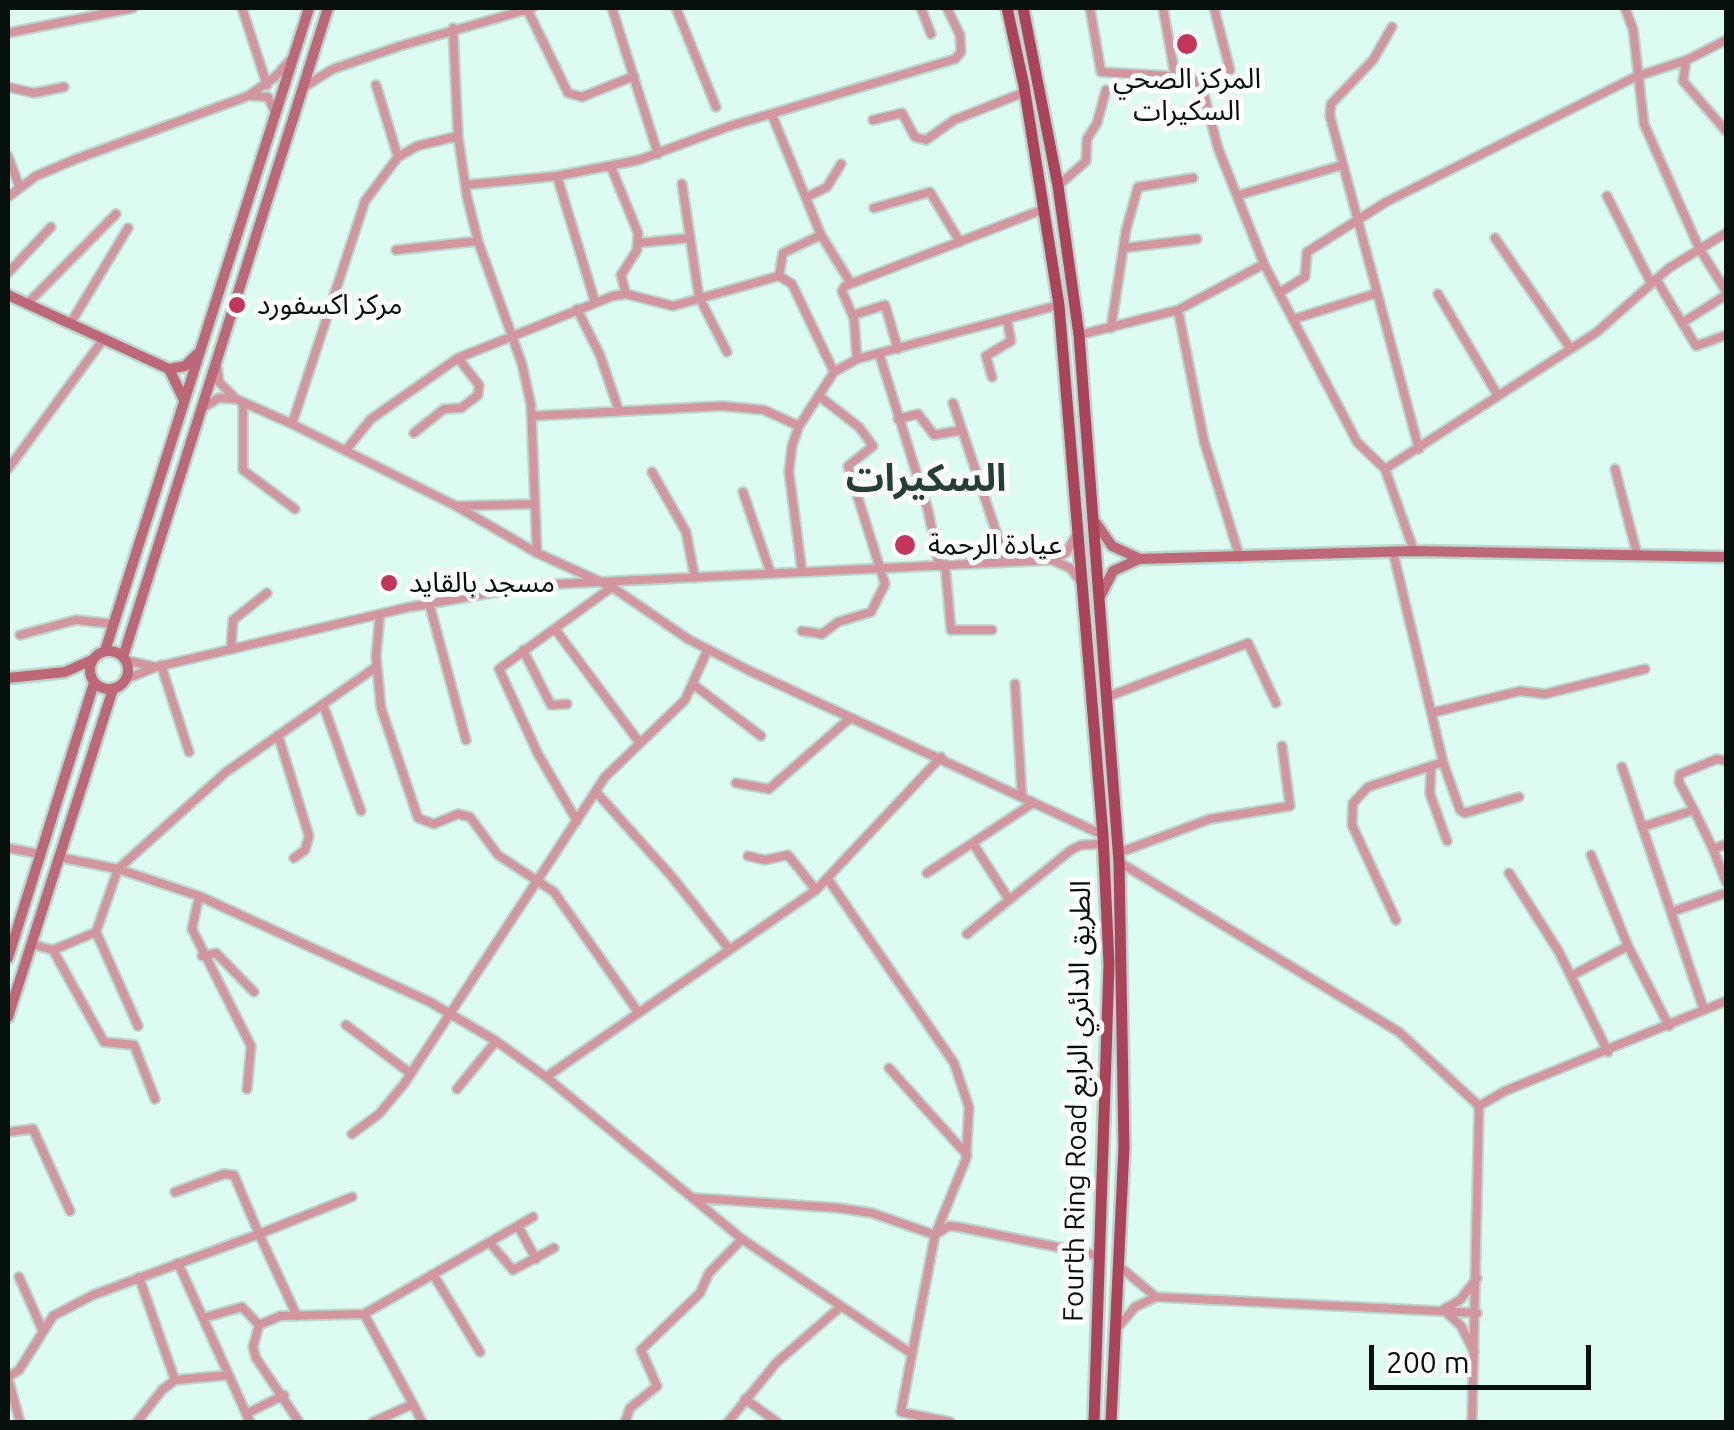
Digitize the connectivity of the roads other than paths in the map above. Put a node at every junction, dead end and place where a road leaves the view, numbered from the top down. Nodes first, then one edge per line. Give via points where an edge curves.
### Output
1 (55, 8) edge
2 (133, 8) edge
3 (242, 8) edge
4 (309, 8) edge
5 (328, 8) edge
6 (530, 8) edge
7 (612, 8) edge
8 (676, 8) edge
9 (921, 8) edge
10 (947, 8) edge
11 (1006, 8) edge
12 (1023, 8) edge
13 (1090, 8) edge
14 (1163, 8) edge
15 (1214, 8) edge
16 (1625, 8) edge
17 (501, 11) edge
18 (60, 22) junction
19 (1392, 27) dead end
20 (452, 28) junction
21 (8, 34) edge
22 (931, 34) dead end
23 (1726, 40) edge
24 (296, 51) junction
25 (313, 54) junction
26 (1686, 61) junction
27 (333, 69) junction
28 (1175, 75) junction
29 (634, 76) junction
30 (1636, 77) junction
31 (1198, 81) junction
32 (267, 84) junction
33 (376, 85) dead end
34 (64, 86) dead end
35 (8, 87) edge
36 (304, 87) junction
37 (1106, 90) dead end
38 (1025, 92) junction
39 (248, 96) junction
40 (716, 107) dead end
41 (772, 115) junction
42 (275, 116) junction
43 (873, 120) dead end
44 (1726, 131) edge
45 (458, 136) junction
46 (658, 154) junction
47 (8, 156) edge
48 (398, 158) junction
49 (841, 164) dead end
50 (1344, 166) junction
51 (610, 167) junction
52 (557, 176) junction
53 (1192, 178) dead end
54 (682, 184) dead end
55 (465, 185) junction
56 (19, 186) junction
57 (1058, 186) junction
58 (1239, 194) junction
59 (1607, 196) dead end
60 (8, 197) edge
61 (807, 197) junction
62 (874, 208) dead end
63 (1044, 208) junction
64 (116, 214) dead end
65 (1358, 218) junction
66 (51, 227) dead end
67 (128, 228) dead end
68 (1726, 233) edge
69 (821, 235) junction
70 (690, 238) junction
71 (1495, 238) dead end
72 (1197, 240) dead end
73 (478, 241) junction
74 (960, 242) junction
75 (638, 243) junction
76 (1124, 248) junction
77 (1700, 248) junction
78 (396, 250) dead end
79 (1264, 264) junction
80 (8, 273) edge
81 (780, 276) junction
82 (1654, 281) junction
83 (850, 282) junction
84 (1377, 292) junction
85 (1279, 293) junction
86 (1726, 293) edge
87 (626, 294) junction
88 (1438, 294) dead end
89 (8, 295) edge
90 (698, 297) junction
91 (595, 302) junction
92 (27, 304) junction
93 (1059, 305) junction
94 (577, 309) junction
95 (1178, 310) junction
96 (852, 315) junction
97 (1007, 318) junction
98 (1294, 318) junction
99 (1682, 323) junction
100 (70, 324) junction
101 (1110, 328) junction
102 (512, 334) junction
103 (1726, 334) edge
104 (1079, 335) junction
105 (102, 341) junction
106 (1570, 348) junction
107 (898, 349) junction
108 (200, 351) junction
109 (727, 352) dead end
110 (879, 353) junction
111 (217, 358) junction
112 (458, 358) junction
113 (857, 359) junction
114 (169, 370) junction
115 (834, 372) junction
116 (992, 377) dead end
117 (1497, 394) junction
118 (819, 396) junction
119 (239, 401) junction
120 (953, 403) dead end
121 (184, 404) junction
122 (618, 408) junction
123 (200, 410) junction
124 (532, 416) junction
125 (898, 419) junction
126 (292, 424) junction
127 (799, 426) junction
128 (962, 430) junction
129 (414, 433) dead end
130 (1419, 449) junction
131 (346, 450) junction
132 (8, 469) edge
133 (1615, 469) dead end
134 (1385, 470) junction
135 (652, 472) dead end
136 (743, 492) dead end
137 (533, 504) junction
138 (456, 506) junction
139 (295, 509) dead end
140 (1092, 515) junction
141 (1078, 523) junction
142 (1414, 551) junction
143 (1392, 552) junction
144 (537, 554) junction
145 (1637, 554) junction
146 (1726, 557) edge
147 (1240, 558) junction
148 (1139, 559) junction
149 (1052, 560) junction
150 (1006, 561) junction
151 (942, 564) junction
152 (882, 567) junction
153 (802, 572) junction
154 (771, 574) junction
155 (695, 578) junction
156 (608, 586) junction
157 (1083, 588) junction
158 (267, 593) dead end
159 (430, 603) junction
160 (1100, 605) junction
161 (380, 614) junction
162 (114, 624) junction
163 (555, 629) junction
164 (992, 630) dead end
165 (802, 631) dead end
166 (20, 635) dead end
167 (231, 648) junction
168 (523, 650) junction
169 (708, 650) junction
170 (105, 651) junction
171 (124, 658) junction
172 (92, 660) junction
173 (158, 666) junction
174 (376, 667) junction
175 (1646, 670) dead end
176 (54, 674) junction
177 (8, 678) edge
178 (126, 679) junction
179 (93, 682) junction
180 (694, 684) junction
181 (1015, 684) dead end
182 (113, 690) junction
183 (1106, 698) junction
184 (1276, 703) dead end
185 (567, 704) dead end
186 (324, 707) junction
187 (1435, 712) junction
188 (849, 719) junction
189 (278, 735) junction
190 (761, 736) dead end
191 (466, 740) dead end
192 (639, 742) junction
193 (1282, 746) dead end
194 (189, 752) dead end
195 (941, 757) junction
196 (1726, 761) edge
197 (1443, 762) junction
198 (1622, 767) dead end
199 (1432, 769) junction
200 (736, 782) dead end
201 (597, 793) junction
202 (1519, 796) dead end
203 (1022, 798) junction
204 (1033, 803) junction
205 (1694, 810) junction
206 (361, 811) dead end
207 (577, 821) junction
208 (1642, 827) junction
209 (1103, 840) junction
210 (1447, 842) dead end
211 (1726, 844) edge
212 (974, 845) junction
213 (8, 848) edge
214 (1712, 849) junction
215 (40, 854) junction
216 (1591, 855) dead end
217 (58, 856) junction
218 (748, 856) dead end
219 (1118, 857) junction
220 (294, 858) dead end
221 (118, 869) junction
222 (927, 873) dead end
223 (1509, 873) dead end
224 (828, 879) junction
225 (536, 880) junction
226 (1726, 882) edge
227 (816, 890) junction
228 (1726, 893) edge
229 (199, 896) junction
230 (1008, 898) junction
231 (1671, 912) junction
232 (1396, 920) dead end
233 (96, 932) junction
234 (968, 934) dead end
235 (31, 944) junction
236 (1628, 946) junction
237 (729, 949) junction
238 (53, 950) junction
239 (202, 956) junction
240 (8, 958) edge
241 (1116, 964) junction
242 (1572, 976) junction
243 (254, 992) dead end
244 (1726, 1001) edge
245 (1704, 1010) junction
246 (448, 1012) junction
247 (638, 1012) junction
248 (8, 1016) edge
249 (138, 1026) dead end
250 (346, 1026) dead end
251 (1670, 1026) junction
252 (496, 1042) junction
253 (1608, 1052) junction
254 (890, 1068) dead end
255 (410, 1073) junction
256 (546, 1077) junction
257 (246, 1089) dead end
258 (457, 1089) dead end
259 (155, 1099) dead end
260 (1480, 1106) junction
261 (8, 1132) edge
262 (352, 1134) dead end
263 (967, 1155) junction
264 (175, 1192) dead end
265 (352, 1196) dead end
266 (696, 1198) junction
267 (70, 1211) dead end
268 (533, 1217) dead end
269 (518, 1226) junction
270 (259, 1234) junction
271 (936, 1235) junction
272 (742, 1239) junction
273 (490, 1243) junction
274 (554, 1248) dead end
275 (1102, 1256) junction
276 (536, 1259) junction
277 (178, 1262) junction
278 (1120, 1266) junction
279 (434, 1274) junction
280 (19, 1276) dead end
281 (139, 1277) junction
282 (1477, 1278) junction
283 (1156, 1297) junction
284 (840, 1308) junction
285 (1443, 1312) junction
286 (1477, 1313) junction
287 (364, 1314) junction
288 (297, 1316) junction
289 (203, 1318) junction
290 (259, 1325) junction
291 (42, 1329) junction
292 (1116, 1331) junction
293 (480, 1352) dead end
294 (1475, 1353) junction
295 (912, 1354) junction
296 (229, 1375) junction
297 (8, 1378) edge
298 (175, 1380) junction
299 (284, 1395) junction
300 (745, 1399) junction
301 (413, 1404) junction
302 (901, 1412) junction
303 (248, 1418) edge
304 (20, 1422) edge
305 (137, 1422) edge
306 (300, 1422) edge
307 (374, 1422) edge
308 (422, 1422) edge
309 (625, 1422) edge
310 (728, 1422) edge
311 (777, 1422) edge
312 (899, 1422) edge
313 (950, 1422) edge
314 (1094, 1422) edge
315 (1111, 1422) edge
316 (1472, 1422) edge

1 - 18 street
2 - 18 street
3 - 32 street
4 - 24 main road
5 - 25 main road
6 - 17 street
6 - 29 street via 568,93 582,96
7 - 29 street
8 - 40 street
9 - 22 street
10 - 41 street via 960,35 955,59
11 - 38 main road, Fourth Ring Road الطريق الدائري الرابع
12 - 57 main road, Fourth Ring Road الطريق الدائري الرابع
13 - 28 street via 1101,72
14 - 28 street
15 - 31 street via 1230,70
16 - 30 street
17 - 20 street
18 - 21 street
19 - 50 street via 1331,104
20 - 27 street
20 - 45 street
23 - 26 street
24 - 32 street
24 - 42 main road
25 - 27 street
25 - 36 main road
26 - 30 street
26 - 44 street via 1683,81
27 - 36 street
28 - 31 street
29 - 46 street
30 - 65 street
30 - 77 street via 1644,124
31 - 58 street
32 - 39 street
33 - 48 street
34 - 35 street via 34,93
36 - 111 main road
37 - 57 street via 1087,139 1086,161
38 - 43 street via 954,120 926,140 915,138 902,113
38 - 63 main road, Fourth Ring Road الطريق الدائري الرابع
39 - 42 street via 268,97
39 - 56 street
41 - 46 street
41 - 61 street
42 - 108 main road
45 - 48 street
45 - 55 street
46 - 51 street
47 - 56 street
48 - 126 street via 356,219
49 - 61 street via 827,188
50 - 58 street
50 - 65 street
51 - 52 street
51 - 75 street
52 - 55 street
52 - 91 street
53 - 76 street via 1138,187
54 - 70 street
55 - 73 street
56 - 60 street
57 - 104 main road, Fourth Ring Road الطريق الدائري الرابع
58 - 79 street
59 - 82 street
61 - 69 street
62 - 74 street via 930,192
63 - 74 street
63 - 93 main road, Fourth Ring Road الطريق الدائري الرابع
64 - 92 street
65 - 84 street
65 - 85 street via 1307,252 1305,278
66 - 80 street
67 - 100 street
68 - 77 street
69 - 81 street via 783,253
69 - 83 street
70 - 75 street
70 - 90 street
71 - 106 street
72 - 76 street
73 - 78 street
73 - 102 street
74 - 83 street
75 - 87 street via 621,274
76 - 101 street
77 - 82 street
77 - 86 street
79 - 85 street
79 - 95 street
81 - 90 street
81 - 115 street via 792,284
82 - 99 street
82 - 106 street via 1614,320
83 - 96 street via 842,291
84 - 98 street
84 - 130 street
85 - 98 street
86 - 99 street
87 - 90 street via 663,307
87 - 91 street
88 - 117 street
89 - 92 main road
90 - 109 street
91 - 94 street
92 - 100 main road
93 - 97 street
93 - 141 main road, Fourth Ring Road الطريق الدائري الرابع
94 - 102 street
94 - 122 street
95 - 101 street
95 - 147 street via 1204,441
96 - 107 street via 885,305
96 - 113 street
97 - 107 street
97 - 116 street via 1011,341 986,356
98 - 134 street via 1357,442
99 - 103 street via 1696,346
100 - 105 main road
101 - 104 street
102 - 112 street
102 - 124 street
104 - 140 main road, Fourth Ring Road الطريق الدائري الرابع
105 - 114 main road
105 - 132 street
106 - 117 street
107 - 110 street
108 - 114 main road
108 - 121 main road
110 - 113 street
110 - 125 street
111 - 119 street via 219,382
111 - 123 main road
112 - 129 street via 480,384 478,395 460,408 444,409
112 - 131 street via 372,419
113 - 115 street
114 - 121 main road
115 - 118 street
117 - 130 street
118 - 127 street
118 - 152 street via 873,446 848,466
119 - 123 street via 219,398
119 - 126 street
119 - 139 street via 242,470
120 - 128 street
121 - 162 main road
122 - 124 street
122 - 127 street via 747,408
123 - 171 main road
124 - 137 street
125 - 128 street via 918,414 934,435
125 - 151 street
126 - 131 street
127 - 153 street via 790,472
128 - 150 street
130 - 134 street
131 - 138 street
133 - 145 street
134 - 142 street
135 - 155 street via 686,532
136 - 154 street
137 - 138 street
137 - 144 street
138 - 144 street
140 - 148 main road via 1112,546
140 - 160 main road, Fourth Ring Road الطريق الدائري الرابع
141 - 149 street via 1071,547
141 - 157 main road, Fourth Ring Road الطريق الدائري الرابع
142 - 143 main road
142 - 145 main road
143 - 147 main road
143 - 187 street
144 - 156 street
145 - 146 main road
147 - 148 main road
148 - 160 main road via 1113,571
149 - 150 street
149 - 157 street via 1070,568
150 - 151 street
151 - 152 street
151 - 164 street via 952,630
152 - 153 street
152 - 165 street via 885,584 871,612 822,634
153 - 154 street
154 - 155 street
155 - 156 street
156 - 159 street via 502,589
156 - 163 street
156 - 169 street
157 - 209 main road, Fourth Ring Road الطريق الدائري الرابع
158 - 167 street via 233,620
159 - 161 street
159 - 191 street
160 - 183 main road, Fourth Ring Road الطريق الدائري الرابع
161 - 167 street
161 - 174 street
162 - 166 street via 76,620
162 - 170 main road
163 - 168 street
163 - 192 street
167 - 173 street
168 - 185 street via 550,705
168 - 207 street via 501,665 500,674
169 - 180 street
169 - 188 street
170 - 171 main road
170 - 172 main road
171 - 173 street
171 - 178 main road
172 - 176 main road
172 - 179 main road
173 - 178 street
173 - 194 street
174 - 186 street
174 - 225 street via 380,708 418,818 434,824 467,814 498,855
175 - 187 street
176 - 177 main road
176 - 179 main road
178 - 182 main road
179 - 182 main road
179 - 215 main road
180 - 190 street
180 - 192 street
181 - 203 street
182 - 217 main road
183 - 184 street via 1248,643
183 - 219 main road, Fourth Ring Road الطريق الدائري الرابع
186 - 189 street
186 - 206 street
187 - 197 street
188 - 195 street
188 - 200 street via 769,789
189 - 220 street via 309,836
189 - 221 street via 196,797
192 - 201 street
193 - 219 street via 1290,806 1210,820
195 - 203 street
195 - 224 street
196 - 205 street via 1680,774
197 - 199 street
197 - 202 street via 1461,813
198 - 208 street
199 - 210 street via 1430,794
199 - 232 street via 1368,787 1351,814
201 - 207 street
201 - 237 street
203 - 204 street
204 - 209 street
204 - 212 street
205 - 208 street
205 - 214 street
207 - 225 street
208 - 231 street
209 - 230 street via 1071,850
209 - 241 main road, Fourth Ring Road الطريق الدائري الرابع
211 - 214 street
212 - 222 street
212 - 230 street
213 - 215 street
214 - 226 street
215 - 240 main road
216 - 236 street
217 - 221 street
217 - 235 main road
218 - 227 street via 788,855
219 - 241 main road, Fourth Ring Road الطريق الدائري الرابع
219 - 260 street via 1399,1032
221 - 229 street
221 - 233 street
223 - 242 street
224 - 227 street
224 - 263 street via 954,1063 969,1107
225 - 246 street
225 - 247 street via 554,892
227 - 237 street
228 - 231 street
229 - 239 street via 190,921
229 - 246 street
230 - 234 street
231 - 245 street
233 - 238 street
233 - 249 street
235 - 238 street
235 - 248 main road
236 - 242 street
236 - 251 street
237 - 247 street
238 - 259 street via 104,1042 134,1045
239 - 243 street via 216,954
239 - 257 street via 251,1046
241 - 275 main road, Fourth Ring Road الطريق الدائري الرابع
241 - 278 main road, Fourth Ring Road الطريق الدائري الرابع
242 - 253 street
244 - 245 street
245 - 251 street
246 - 252 street
246 - 255 street
247 - 256 street
250 - 255 street
251 - 253 street
252 - 256 street
252 - 258 street
253 - 260 street
254 - 263 street
255 - 262 street via 379,1114
256 - 266 street
260 - 282 street
261 - 267 street via 33,1129
263 - 271 street
264 - 270 street via 234,1175
265 - 270 street
266 - 271 street via 872,1212
266 - 272 street
268 - 269 street
269 - 273 street
269 - 276 street
270 - 277 street
270 - 288 street
271 - 275 street via 959,1227
271 - 295 street
272 - 284 street
272 - 309 street via 709,1273 700,1294 641,1350 657,1386 630,1408
273 - 276 street via 510,1270
273 - 279 street
274 - 276 street
275 - 314 main road, Fourth Ring Road الطريق الدائري الرابع
277 - 281 street
277 - 289 street
278 - 283 street
278 - 292 main road, Fourth Ring Road الطريق الدائري الرابع
279 - 287 street
279 - 293 street
280 - 291 street
281 - 291 street via 53,1316
281 - 298 street
282 - 285 street
282 - 286 street
283 - 285 street
283 - 292 street via 1134,1306
284 - 295 street
284 - 300 street
285 - 286 street
285 - 294 street via 1461,1326
286 - 294 street
287 - 288 street
287 - 301 street
288 - 290 street
289 - 290 street via 242,1307
289 - 296 street
290 - 299 street via 252,1346 256,1358
291 - 297 street
292 - 315 main road, Fourth Ring Road الطريق الدائري الرابع
294 - 316 street
295 - 302 street
296 - 298 street
296 - 303 street
297 - 304 street
298 - 305 street
299 - 303 street
299 - 306 street
300 - 310 street
300 - 311 street
301 - 307 street
301 - 308 street
302 - 312 street
302 - 313 street

